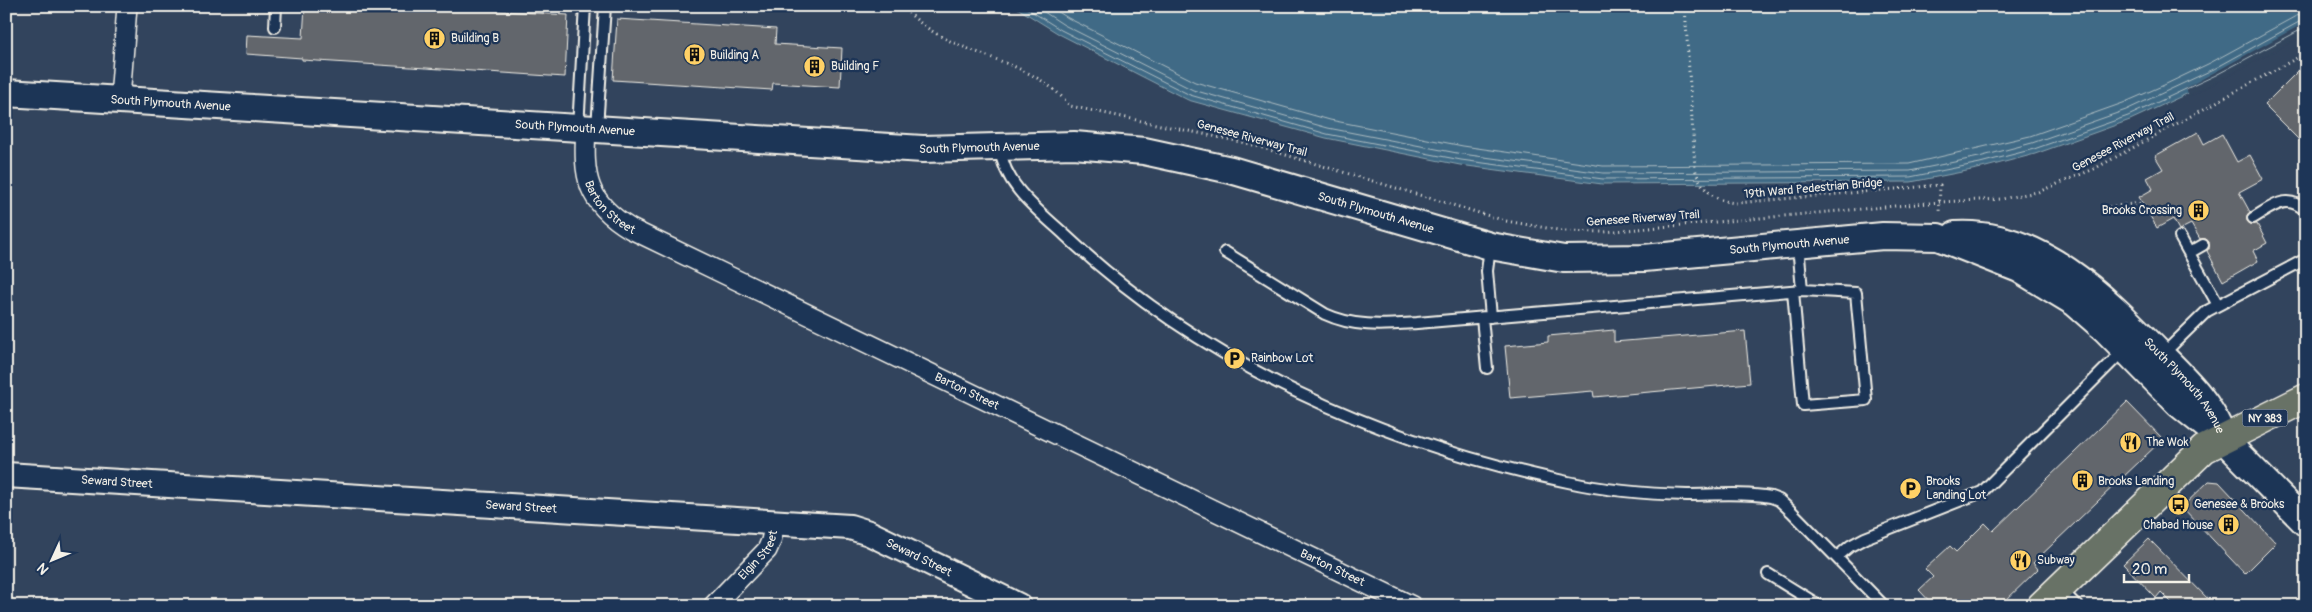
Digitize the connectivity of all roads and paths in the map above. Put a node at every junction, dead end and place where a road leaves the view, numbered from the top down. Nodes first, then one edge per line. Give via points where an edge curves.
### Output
1 (127, 6) edge
2 (276, 6) edge
3 (585, 6) edge
4 (605, 6) edge
5 (901, 6) edge
6 (1685, 6) edge
7 (275, 27) dead end
8 (2306, 53) edge
9 (6, 92) edge
10 (120, 99) junction
11 (587, 128) junction
12 (1000, 148) junction
13 (1940, 202) junction
14 (2143, 203) dead end
15 (2104, 207) dead end
16 (2306, 211) edge
17 (2253, 218) dead end
18 (1938, 228) junction
19 (2180, 237) dead end
20 (1798, 244) junction
21 (2203, 245) dead end
22 (1490, 246) junction
23 (1225, 252) dead end
24 (2189, 253) junction
25 (2306, 259) edge
26 (1798, 290) junction
27 (2218, 305) junction
28 (1487, 317) junction
29 (2125, 349) junction
30 (2161, 355) junction
31 (1487, 368) dead end
32 (2306, 398) edge
33 (2223, 439) junction
34 (6, 475) edge
35 (2303, 516) edge
36 (775, 522) junction
37 (1837, 557) junction
38 (1768, 574) dead end
39 (2059, 600) edge
40 (716, 605) edge
41 (1020, 606) edge
42 (1412, 606) edge
43 (1820, 606) edge
44 (1884, 606) edge

1 - 10 street
2 - 7 lane
3 - 11 lane
4 - 11 lane
5 - 13 path, Genesee Riverway Trail via 928,29 1043,82 1070,106 1246,143 1526,224 1604,232
6 - 13 path, 19th Ward Pedestrian Bridge via 1694,168 1702,185 1713,196 1737,203 1940,185
8 - 13 path, Genesee Riverway Trail via 2076,177 2038,192 1986,200
9 - 10 main road, South Plymouth Avenue
10 - 11 main road, South Plymouth Avenue
11 - 12 main road, South Plymouth Avenue via 923,150
11 - 42 street, Barton Street via 585,166 590,189 602,207 631,229
12 - 22 main road, South Plymouth Avenue via 1097,146 1168,155 1231,170
12 - 37 lane via 1007,173 1021,194 1103,270 1181,329 1292,389 1416,440 1541,477 1619,492 1771,497 1786,506
13 - 18 path
14 - 15 path
16 - 17 lane via 2291,201 2284,201
18 - 20 main road, South Plymouth Avenue
18 - 29 main road, South Plymouth Avenue via 2041,281 2075,303
18 - 30 main road, South Plymouth Avenue via 1994,238 2042,256 2088,285
19 - 24 lane
20 - 22 main road, South Plymouth Avenue via 1603,260 1555,258
20 - 26 lane
21 - 24 lane
22 - 28 lane
23 - 28 lane via 1325,314 1350,323 1401,324
24 - 27 lane
25 - 27 lane
26 - 26 lane via 1856,293 1866,400 1804,405
26 - 28 lane
27 - 30 lane via 2198,319
28 - 31 lane
29 - 33 main road, South Plymouth Avenue via 2179,404
29 - 37 lane via 1982,492 1865,538
30 - 33 main road, South Plymouth Avenue via 2206,402
32 - 33 main road, NY 383
33 - 35 main road
33 - 39 main road via 2197,455
34 - 36 street, Seward Street
36 - 40 street, Elgin Street via 767,550
36 - 41 street, Seward Street via 860,530
37 - 44 lane
38 - 43 lane

